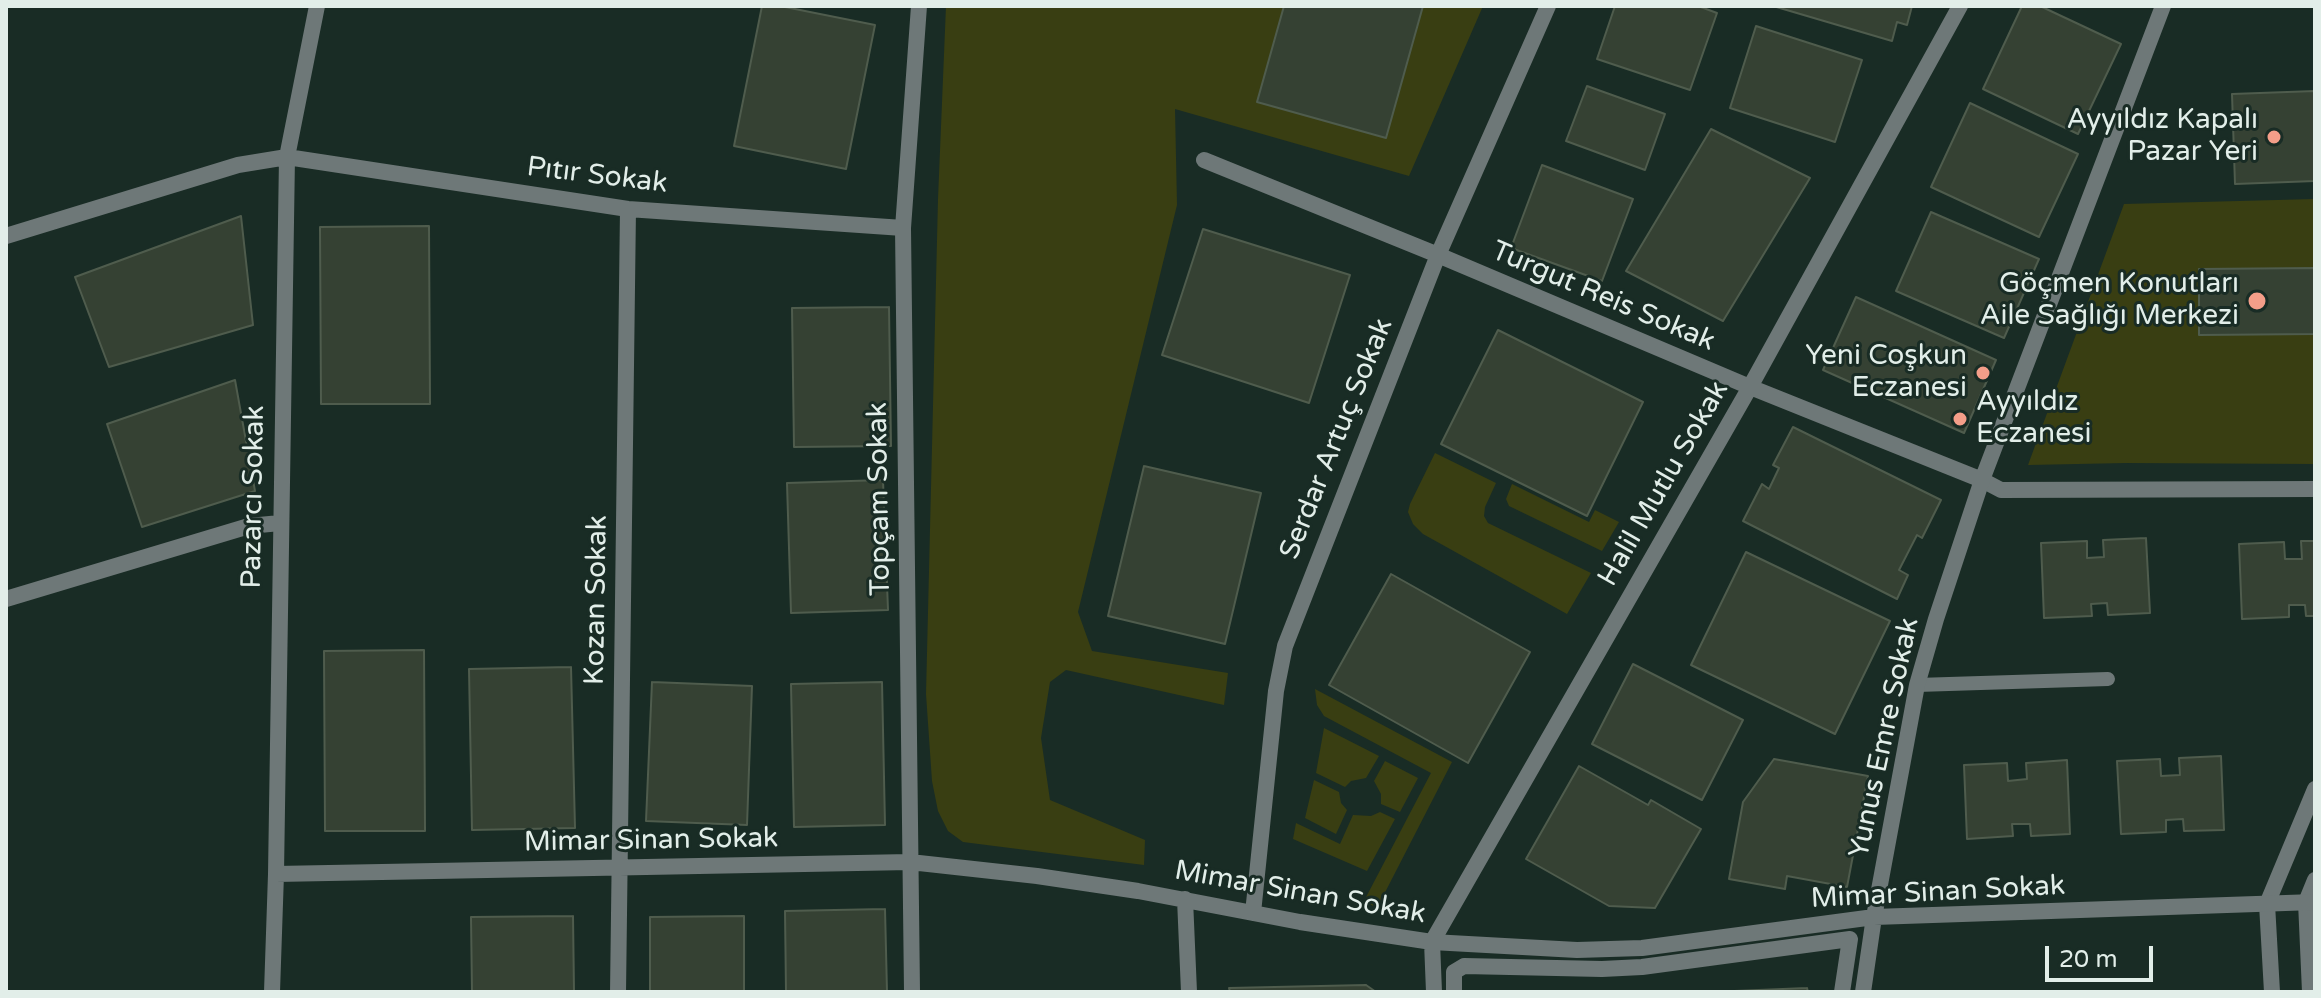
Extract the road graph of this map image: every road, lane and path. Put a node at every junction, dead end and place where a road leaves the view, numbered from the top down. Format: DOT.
graph roads {
  1 [pos="317,6"];
  2 [pos="919,6"];
  3 [pos="1548,6"];
  4 [pos="1960,6"];
  5 [pos="2163,6"];
  6 [pos="287,157"];
  7 [pos="1204,160"];
  8 [pos="628,209"];
  9 [pos="903,228"];
  10 [pos="6,236"];
  11 [pos="1438,255"];
  12 [pos="1750,387"];
  13 [pos="1982,480"];
  14 [pos="2315,489"];
  15 [pos="280,523"];
  16 [pos="6,599"];
  17 [pos="2108,679"];
  18 [pos="1917,685"];
  19 [pos="2315,789"];
  20 [pos="910,862"];
  21 [pos="619,867"];
  22 [pos="276,874"];
  23 [pos="2315,880"];
  24 [pos="1185,899"];
  25 [pos="2310,902"];
  26 [pos="2267,904"];
  27 [pos="1253,913"];
  28 [pos="1874,917"];
  29 [pos="1432,942"];
  30 [pos="272,992"];
  31 [pos="618,992"];
  32 [pos="912,992"];
  33 [pos="1189,992"];
  34 [pos="1434,992"];
  35 [pos="1454,992"];
  36 [pos="1842,992"];
  37 [pos="1863,992"];
  38 [pos="2272,992"];
  39 [pos="2310,992"];
  1 -- 6 [label="street, Pazarcı Sokak"];
  2 -- 9 [label="street, Topçam Sokak"];
  3 -- 11 [label="street, Serdar Artuç Sokak"];
  4 -- 12 [label="street, Halil Mutlu Sokak"];
  5 -- 13 [label="street, Yunus Emre Sokak"];
  6 -- 8 [label="street, Pıtır Sokak"];
  6 -- 10 [label="street, Pıtır Sokak"];
  6 -- 15 [label="street, Pazarcı Sokak"];
  7 -- 11 [label="street, Turgut Reis Sokak"];
  8 -- 9 [label="street, Pıtır Sokak"];
  8 -- 21 [label="street, Kozan Sokak"];
  9 -- 20 [label="street, Topçam Sokak"];
  11 -- 12 [label="street, Turgut Reis Sokak"];
  11 -- 27 [label="street, Serdar Artuç Sokak"];
  12 -- 13 [label="street, Turgut Reis Sokak"];
  12 -- 29 [label="street, Halil Mutlu Sokak"];
  13 -- 14 [label="street, Turgut Reis Sokak"];
  13 -- 18 [label="street, Yunus Emre Sokak"];
  15 -- 16 [label="street"];
  15 -- 22 [label="street, Pazarcı Sokak"];
  17 -- 18 [label="lane"];
  18 -- 28 [label="street, Yunus Emre Sokak"];
  19 -- 26 [label="street"];
  20 -- 21 [label="street, Mimar Sinan Sokak"];
  20 -- 24 [label="street, Mimar Sinan Sokak"];
  20 -- 32 [label="street, Topçam Sokak"];
  21 -- 22 [label="street, Mimar Sinan Sokak"];
  21 -- 31 [label="street, Kozan Sokak"];
  22 -- 30 [label="street, Pazarcı Sokak"];
  23 -- 25 [label="street"];
  24 -- 27 [label="street, Mimar Sinan Sokak"];
  24 -- 33 [label="street"];
  25 -- 26 [label="street, Mimar Sinan Sokak"];
  25 -- 39 [label="street"];
  26 -- 28 [label="street, Mimar Sinan Sokak"];
  26 -- 38 [label="street"];
  27 -- 29 [label="street, Mimar Sinan Sokak"];
  28 -- 29 [label="street, Mimar Sinan Sokak"];
  28 -- 37 [label="street, Yunus Emre Sokak"];
  29 -- 34 [label="street"];
  35 -- 36 [label="street"];
}
